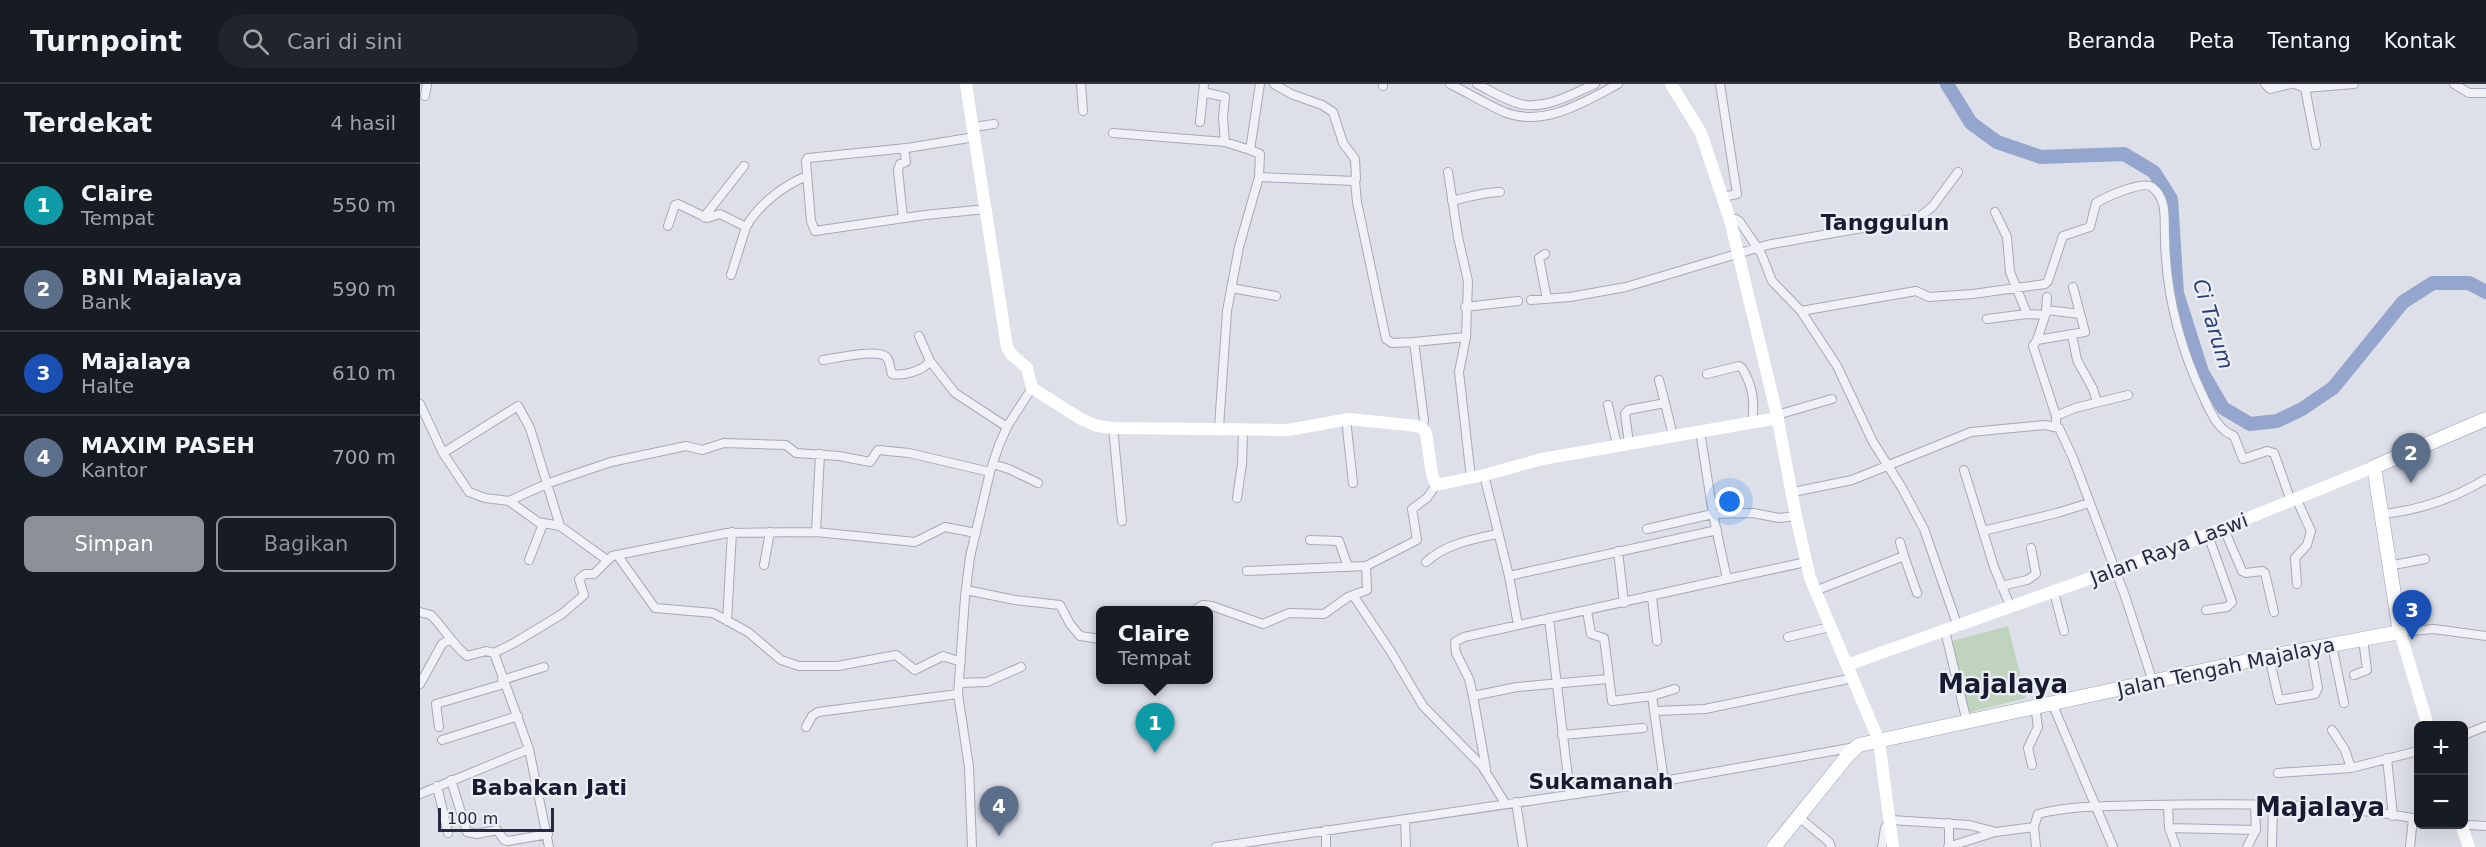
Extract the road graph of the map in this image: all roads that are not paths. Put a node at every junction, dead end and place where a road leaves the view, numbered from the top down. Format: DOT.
graph roads {
  1 [pos="427,84"];
  2 [pos="966,84"];
  3 [pos="1081,84"];
  4 [pos="1260,84"];
  5 [pos="1274,84"];
  6 [pos="1450,84"];
  7 [pos="1477,84"];
  8 [pos="1595,84"];
  9 [pos="1720,84"];
  10 [pos="2265,84"];
  11 [pos="2293,84"];
  12 [pos="2354,84"];
  13 [pos="2454,84"];
  14 [pos="1673,85"];
  15 [pos="1607,87"];
  16 [pos="1204,88"];
  17 [pos="2305,88"];
  18 [pos="2486,93"];
  19 [pos="425,96"];
  20 [pos="1547,110"];
  21 [pos="1083,111"];
  22 [pos="1200,122"];
  23 [pos="994,124"];
  24 [pos="975,132"];
  25 [pos="1113,133"];
  26 [pos="1224,142"];
  27 [pos="2316,145"];
  28 [pos="904,148"];
  29 [pos="1250,150"];
  30 [pos="744,166"];
  31 [pos="1448,172"];
  32 [pos="1958,172"];
  33 [pos="807,176"];
  34 [pos="1259,177"];
  35 [pos="1356,181"];
  36 [pos="1500,192"];
  37 [pos="1723,197"];
  38 [pos="1452,201"];
  39 [pos="986,209"];
  40 [pos="1995,212"];
  41 [pos="704,217"];
  42 [pos="903,218"];
  43 [pos="1730,220"];
  44 [pos="668,226"];
  45 [pos="746,227"];
  46 [pos="1758,248"];
  47 [pos="1545,254"];
  48 [pos="1738,255"];
  49 [pos="731,275"];
  50 [pos="2073,287"];
  51 [pos="1231,288"];
  52 [pos="2016,288"];
  53 [pos="1276,296"];
  54 [pos="2047,297"];
  55 [pos="1547,299"];
  56 [pos="1531,300"];
  57 [pos="1518,301"];
  58 [pos="1465,308"];
  59 [pos="1801,311"];
  60 [pos="2045,313"];
  61 [pos="2027,314"];
  62 [pos="2080,314"];
  63 [pos="1987,319"];
  64 [pos="2072,335"];
  65 [pos="919,336"];
  66 [pos="1466,337"];
  67 [pos="2037,340"];
  68 [pos="1414,342"];
  69 [pos="823,360"];
  70 [pos="930,361"];
  71 [pos="1707,374"];
  72 [pos="1659,380"];
  73 [pos="1032,388"];
  74 [pos="2128,395"];
  75 [pos="1832,399"];
  76 [pos="2097,402"];
  77 [pos="1665,403"];
  78 [pos="420,404"];
  79 [pos="1608,405"];
  80 [pos="1778,416"];
  81 [pos="2056,416"];
  82 [pos="1346,419"];
  83 [pos="2486,420"];
  84 [pos="1758,422"];
  85 [pos="1007,426"];
  86 [pos="2056,426"];
  87 [pos="1113,428"];
  88 [pos="1220,428"];
  89 [pos="1422,428"];
  90 [pos="1243,429"];
  91 [pos="1700,431"];
  92 [pos="1673,436"];
  93 [pos="1623,444"];
  94 [pos="443,453"];
  95 [pos="820,454"];
  96 [pos="1888,466"];
  97 [pos="2374,467"];
  98 [pos="992,468"];
  99 [pos="1964,470"];
  100 [pos="1477,477"];
  101 [pos="2486,479"];
  102 [pos="1038,483"];
  103 [pos="1353,483"];
  104 [pos="546,484"];
  105 [pos="1436,485"];
  106 [pos="1793,492"];
  107 [pos="1237,498"];
  108 [pos="2294,500"];
  109 [pos="509,501"];
  110 [pos="2089,503"];
  111 [pos="1713,514"];
  112 [pos="2383,514"];
  113 [pos="1794,516"];
  114 [pos="1122,521"];
  115 [pos="543,524"];
  116 [pos="560,526"];
  117 [pos="1647,529"];
  118 [pos="2224,529"];
  119 [pos="1717,530"];
  120 [pos="816,531"];
  121 [pos="1983,531"];
  122 [pos="732,532"];
  123 [pos="770,532"];
  124 [pos="976,533"];
  125 [pos="1497,534"];
  126 [pos="2208,535"];
  127 [pos="1310,540"];
  128 [pos="1900,542"];
  129 [pos="2031,548"];
  130 [pos="1618,551"];
  131 [pos="618,556"];
  132 [pos="1904,556"];
  133 [pos="2425,559"];
  134 [pos="529,560"];
  135 [pos="607,560"];
  136 [pos="1426,562"];
  137 [pos="1796,563"];
  138 [pos="764,565"];
  139 [pos="1366,566"];
  140 [pos="2388,566"];
  141 [pos="1348,567"];
  142 [pos="1247,571"];
  143 [pos="2115,571"];
  144 [pos="1509,576"];
  145 [pos="1727,579"];
  146 [pos="2297,584"];
  147 [pos="2001,586"];
  148 [pos="966,590"];
  149 [pos="1815,591"];
  150 [pos="2055,592"];
  151 [pos="1917,593"];
  152 [pos="1353,595"];
  153 [pos="1652,597"];
  154 [pos="1624,603"];
  155 [pos="1213,606"];
  156 [pos="2011,608"];
  157 [pos="2206,610"];
  158 [pos="1587,611"];
  159 [pos="420,612"];
  160 [pos="2274,612"];
  161 [pos="1549,618"];
  162 [pos="727,621"];
  163 [pos="1518,625"];
  164 [pos="1958,627"];
  165 [pos="1823,629"];
  166 [pos="1945,631"];
  167 [pos="2064,631"];
  168 [pos="2400,632"];
  169 [pos="2486,636"];
  170 [pos="1788,637"];
  171 [pos="1096,638"];
  172 [pos="2363,639"];
  173 [pos="449,640"];
  174 [pos="1657,641"];
  175 [pos="2332,645"];
  176 [pos="2311,649"];
  177 [pos="494,653"];
  178 [pos="2269,657"];
  179 [pos="961,662"];
  180 [pos="1847,665"];
  181 [pos="544,667"];
  182 [pos="1022,667"];
  183 [pos="2354,675"];
  184 [pos="1853,678"];
  185 [pos="1608,679"];
  186 [pos="503,682"];
  187 [pos="2153,682"];
  188 [pos="959,683"];
  189 [pos="420,684"];
  190 [pos="1558,685"];
  191 [pos="1675,689"];
  192 [pos="958,694"];
  193 [pos="1473,696"];
  194 [pos="1652,696"];
  195 [pos="2052,703"];
  196 [pos="2344,703"];
  197 [pos="2035,706"];
  198 [pos="1656,711"];
  199 [pos="518,716"];
  200 [pos="2427,721"];
  201 [pos="1967,722"];
  202 [pos="2486,726"];
  203 [pos="439,727"];
  204 [pos="806,728"];
  205 [pos="1643,728"];
  206 [pos="2332,730"];
  207 [pos="2468,733"];
  208 [pos="1562,735"];
  209 [pos="442,740"];
  210 [pos="1877,742"];
  211 [pos="1857,746"];
  212 [pos="529,749"];
  213 [pos="2414,752"];
  214 [pos="2386,758"];
  215 [pos="2032,765"];
  216 [pos="2351,768"];
  217 [pos="1487,773"];
  218 [pos="2278,773"];
  219 [pos="451,780"];
  220 [pos="1664,781"];
  221 [pos="437,786"];
  222 [pos="420,794"];
  223 [pos="1570,794"];
  224 [pos="1516,802"];
  225 [pos="1505,803"];
  226 [pos="2168,805"];
  227 [pos="2096,806"];
  228 [pos="2256,806"];
  229 [pos="2273,806"];
  230 [pos="2393,816"];
  231 [pos="1800,818"];
  232 [pos="2414,818"];
  233 [pos="1405,820"];
  234 [pos="1891,820"];
  235 [pos="1949,823"];
  236 [pos="2468,825"];
  237 [pos="2486,826"];
  238 [pos="2034,827"];
  239 [pos="2169,828"];
  240 [pos="2414,828"];
  241 [pos="2460,829"];
  242 [pos="1326,830"];
  243 [pos="2256,830"];
  244 [pos="1996,832"];
  245 [pos="448,833"];
  246 [pos="548,834"];
  247 [pos="1244,845"];
  248 [pos="1780,845"];
  249 [pos="1948,846"];
  250 [pos="549,847"];
  251 [pos="972,847"];
  252 [pos="1216,847"];
  253 [pos="1326,847"];
  254 [pos="1406,847"];
  255 [pos="1523,847"];
  256 [pos="1831,847"];
  257 [pos="1882,847"];
  258 [pos="1893,847"];
  259 [pos="2036,847"];
  260 [pos="2113,847"];
  261 [pos="2176,847"];
  262 [pos="2247,847"];
  263 [pos="2272,847"];
  264 [pos="2410,847"];
  265 [pos="2469,847"];
  1 -- 19 [label="street"];
  2 -- 24 [label="main road"];
  3 -- 21 [label="street"];
  4 -- 29 [label="street"];
  5 -- 35 [label="street"];
  6 -- 20 [label="street"];
  7 -- 20 [label="street"];
  8 -- 20 [label="street"];
  9 -- 37 [label="street"];
  10 -- 11 [label="street"];
  11 -- 17 [label="street"];
  12 -- 17 [label="street"];
  13 -- 18 [label="street"];
  14 -- 37 [label="main road"];
  15 -- 20 [label="street"];
  16 -- 22 [label="street"];
  16 -- 26 [label="street"];
  17 -- 27 [label="street"];
  23 -- 24 [label="street"];
  24 -- 28 [label="street"];
  24 -- 39 [label="main road"];
  25 -- 26 [label="street"];
  26 -- 29 [label="street"];
  28 -- 33 [label="street"];
  28 -- 42 [label="street"];
  29 -- 34 [label="street"];
  30 -- 41 [label="street"];
  31 -- 38 [label="street"];
  32 -- 46 [label="street"];
  33 -- 42 [label="street"];
  33 -- 45 [label="street"];
  34 -- 35 [label="street"];
  34 -- 51 [label="street"];
  35 -- 68 [label="street"];
  36 -- 38 [label="street"];
  37 -- 43 [label="main road"];
  38 -- 58 [label="street"];
  39 -- 42 [label="street"];
  39 -- 73 [label="main road"];
  40 -- 52 [label="street"];
  41 -- 44 [label="street"];
  41 -- 45 [label="street"];
  43 -- 46 [label="street"];
  43 -- 48 [label="main road"];
  45 -- 49 [label="street"];
  46 -- 48 [label="street"];
  46 -- 59 [label="street"];
  47 -- 55 [label="street"];
  48 -- 55 [label="street"];
  48 -- 80 [label="main road"];
  50 -- 62 [label="street"];
  51 -- 53 [label="street"];
  51 -- 88 [label="street"];
  52 -- 59 [label="street"];
  52 -- 61 [label="street"];
  52 -- 108 [label="street"];
  54 -- 60 [label="street"];
  55 -- 56 [label="street"];
  57 -- 58 [label="street"];
  58 -- 66 [label="street"];
  59 -- 96 [label="street"];
  60 -- 61 [label="street"];
  60 -- 62 [label="street"];
  60 -- 67 [label="street"];
  61 -- 63 [label="street"];
  62 -- 64 [label="street"];
  64 -- 67 [label="street"];
  64 -- 76 [label="street"];
  65 -- 70 [label="street"];
  66 -- 68 [label="street"];
  66 -- 100 [label="street"];
  67 -- 81 [label="street"];
  68 -- 89 [label="street"];
  69 -- 70 [label="street"];
  70 -- 85 [label="street"];
  71 -- 84 [label="street"];
  72 -- 77 [label="street"];
  73 -- 85 [label="street"];
  73 -- 87 [label="main road"];
  74 -- 76 [label="street"];
  75 -- 80 [label="street"];
  76 -- 81 [label="street"];
  77 -- 92 [label="street"];
  77 -- 93 [label="street"];
  78 -- 94 [label="street"];
  79 -- 93 [label="street"];
  80 -- 84 [label="main road"];
  80 -- 106 [label="main road"];
  81 -- 86 [label="street"];
  82 -- 89 [label="main road"];
  82 -- 90 [label="main road"];
  82 -- 103 [label="street"];
  83 -- 97 [label="main road, Jalan Raya Laswi"];
  84 -- 91 [label="main road"];
  85 -- 98 [label="street"];
  86 -- 96 [label="street"];
  86 -- 110 [label="street"];
  87 -- 88 [label="main road"];
  87 -- 114 [label="street"];
  88 -- 90 [label="main road"];
  89 -- 105 [label="main road"];
  90 -- 107 [label="street"];
  91 -- 92 [label="main road"];
  91 -- 111 [label="street"];
  92 -- 93 [label="main road"];
  93 -- 100 [label="main road"];
  94 -- 104 [label="street"];
  94 -- 109 [label="street"];
  95 -- 98 [label="street"];
  95 -- 104 [label="street"];
  95 -- 120 [label="street"];
  96 -- 106 [label="street"];
  96 -- 164 [label="street"];
  97 -- 108 [label="main road, Jalan Raya Laswi"];
  97 -- 112 [label="main road"];
  98 -- 102 [label="street"];
  98 -- 124 [label="street"];
  99 -- 121 [label="street"];
  100 -- 105 [label="main road"];
  100 -- 125 [label="street"];
  101 -- 112 [label="street"];
  104 -- 109 [label="street"];
  104 -- 116 [label="street"];
  105 -- 139 [label="street"];
  106 -- 113 [label="main road"];
  108 -- 118 [label="main road, Jalan Raya Laswi"];
  108 -- 146 [label="street"];
  109 -- 115 [label="street"];
  110 -- 121 [label="street"];
  110 -- 143 [label="street"];
  111 -- 113 [label="street"];
  111 -- 117 [label="street"];
  111 -- 119 [label="street"];
  112 -- 140 [label="main road"];
  113 -- 137 [label="main road"];
  115 -- 116 [label="street"];
  115 -- 134 [label="street"];
  116 -- 135 [label="street"];
  118 -- 126 [label="main road, Jalan Raya Laswi"];
  118 -- 160 [label="street"];
  119 -- 130 [label="street"];
  119 -- 145 [label="street"];
  120 -- 123 [label="street"];
  120 -- 124 [label="street"];
  121 -- 147 [label="street"];
  122 -- 123 [label="street"];
  122 -- 131 [label="street"];
  122 -- 162 [label="street"];
  123 -- 138 [label="street"];
  124 -- 148 [label="street"];
  125 -- 136 [label="street"];
  125 -- 144 [label="street"];
  126 -- 143 [label="main road, Jalan Raya Laswi"];
  126 -- 157 [label="street"];
  127 -- 141 [label="street"];
  128 -- 132 [label="street"];
  129 -- 147 [label="street"];
  130 -- 144 [label="street"];
  130 -- 154 [label="street"];
  131 -- 135 [label="street"];
  131 -- 162 [label="street"];
  132 -- 149 [label="street"];
  132 -- 151 [label="street"];
  133 -- 140 [label="street"];
  135 -- 177 [label="street"];
  137 -- 145 [label="street"];
  137 -- 149 [label="main road"];
  139 -- 141 [label="street"];
  139 -- 152 [label="street"];
  140 -- 168 [label="main road"];
  141 -- 142 [label="street"];
  143 -- 150 [label="main road, Jalan Raya Laswi"];
  143 -- 187 [label="street"];
  144 -- 163 [label="street"];
  145 -- 153 [label="street"];
  147 -- 156 [label="street"];
  148 -- 171 [label="street"];
  148 -- 179 [label="street"];
  149 -- 165 [label="main road"];
  150 -- 156 [label="main road, Jalan Raya Laswi"];
  150 -- 167 [label="street"];
  152 -- 155 [label="street"];
  152 -- 217 [label="street"];
  153 -- 154 [label="street"];
  153 -- 174 [label="street"];
  154 -- 158 [label="street"];
  156 -- 164 [label="main road, Jalan Raya Laswi"];
  158 -- 161 [label="street"];
  158 -- 185 [label="street"];
  159 -- 173 [label="street"];
  161 -- 163 [label="street"];
  161 -- 190 [label="street"];
  162 -- 179 [label="street"];
  163 -- 193 [label="street"];
  164 -- 166 [label="main road, Jalan Raya Laswi"];
  165 -- 170 [label="street"];
  165 -- 180 [label="main road"];
  166 -- 180 [label="main road, Jalan Raya Laswi"];
  166 -- 201 [label="street"];
  168 -- 169 [label="street"];
  168 -- 172 [label="main road, Jalan Tengah Majalaya"];
  168 -- 200 [label="main road"];
  172 -- 175 [label="main road, Jalan Tengah Majalaya"];
  172 -- 183 [label="street"];
  173 -- 177 [label="street"];
  173 -- 189 [label="street"];
  175 -- 176 [label="main road, Jalan Tengah Majalaya"];
  175 -- 196 [label="street"];
  176 -- 178 [label="main road, Jalan Tengah Majalaya"];
  176 -- 178 [label="street"];
  177 -- 186 [label="street"];
  178 -- 187 [label="main road, Jalan Tengah Majalaya"];
  179 -- 188 [label="street"];
  180 -- 184 [label="main road"];
  181 -- 186 [label="street"];
  182 -- 188 [label="street"];
  184 -- 198 [label="street"];
  184 -- 210 [label="main road"];
  185 -- 190 [label="street"];
  185 -- 194 [label="street"];
  186 -- 199 [label="street"];
  186 -- 203 [label="street"];
  187 -- 195 [label="main road, Jalan Tengah Majalaya"];
  188 -- 192 [label="street"];
  190 -- 193 [label="street"];
  190 -- 208 [label="street"];
  191 -- 194 [label="street"];
  192 -- 204 [label="street"];
  192 -- 251 [label="street"];
  193 -- 217 [label="street"];
  194 -- 198 [label="street"];
  195 -- 197 [label="main road, Jalan Tengah Majalaya"];
  195 -- 227 [label="street"];
  197 -- 201 [label="main road, Jalan Tengah Majalaya"];
  197 -- 215 [label="street"];
  198 -- 220 [label="street"];
  199 -- 209 [label="street"];
  199 -- 212 [label="street"];
  201 -- 210 [label="main road, Jalan Tengah Majalaya"];
  202 -- 207 [label="street"];
  205 -- 208 [label="street"];
  206 -- 216 [label="street"];
  208 -- 223 [label="street"];
  210 -- 211 [label="main road, Jalan Tengah Majalaya"];
  210 -- 234 [label="main road"];
  211 -- 220 [label="street"];
  211 -- 231 [label="main road"];
  212 -- 219 [label="street"];
  212 -- 246 [label="street"];
  213 -- 214 [label="street"];
  214 -- 216 [label="street"];
  214 -- 230 [label="street"];
  216 -- 218 [label="street"];
  217 -- 225 [label="street"];
  219 -- 221 [label="street"];
  219 -- 246 [label="street"];
  220 -- 223 [label="street"];
  221 -- 222 [label="street"];
  221 -- 245 [label="street"];
  223 -- 224 [label="street"];
  224 -- 225 [label="street"];
  224 -- 255 [label="street"];
  225 -- 233 [label="street"];
  226 -- 227 [label="street"];
  226 -- 228 [label="street"];
  226 -- 239 [label="street"];
  227 -- 238 [label="street"];
  227 -- 260 [label="street"];
  228 -- 229 [label="street"];
  228 -- 243 [label="street"];
  229 -- 230 [label="street"];
  229 -- 263 [label="street"];
  230 -- 232 [label="street"];
  231 -- 248 [label="main road"];
  231 -- 256 [label="street"];
  233 -- 242 [label="street"];
  233 -- 254 [label="street"];
  234 -- 235 [label="street"];
  234 -- 257 [label="street"];
  234 -- 258 [label="main road"];
  235 -- 244 [label="street"];
  235 -- 249 [label="street"];
  236 -- 237 [label="street"];
  238 -- 244 [label="street"];
  238 -- 259 [label="street"];
  239 -- 243 [label="street"];
  239 -- 261 [label="street"];
  240 -- 264 [label="street"];
  241 -- 265 [label="main road"];
  242 -- 247 [label="street"];
  242 -- 253 [label="street"];
  243 -- 262 [label="street"];
  244 -- 249 [label="street"];
  246 -- 250 [label="street"];
  247 -- 252 [label="street"];
}
